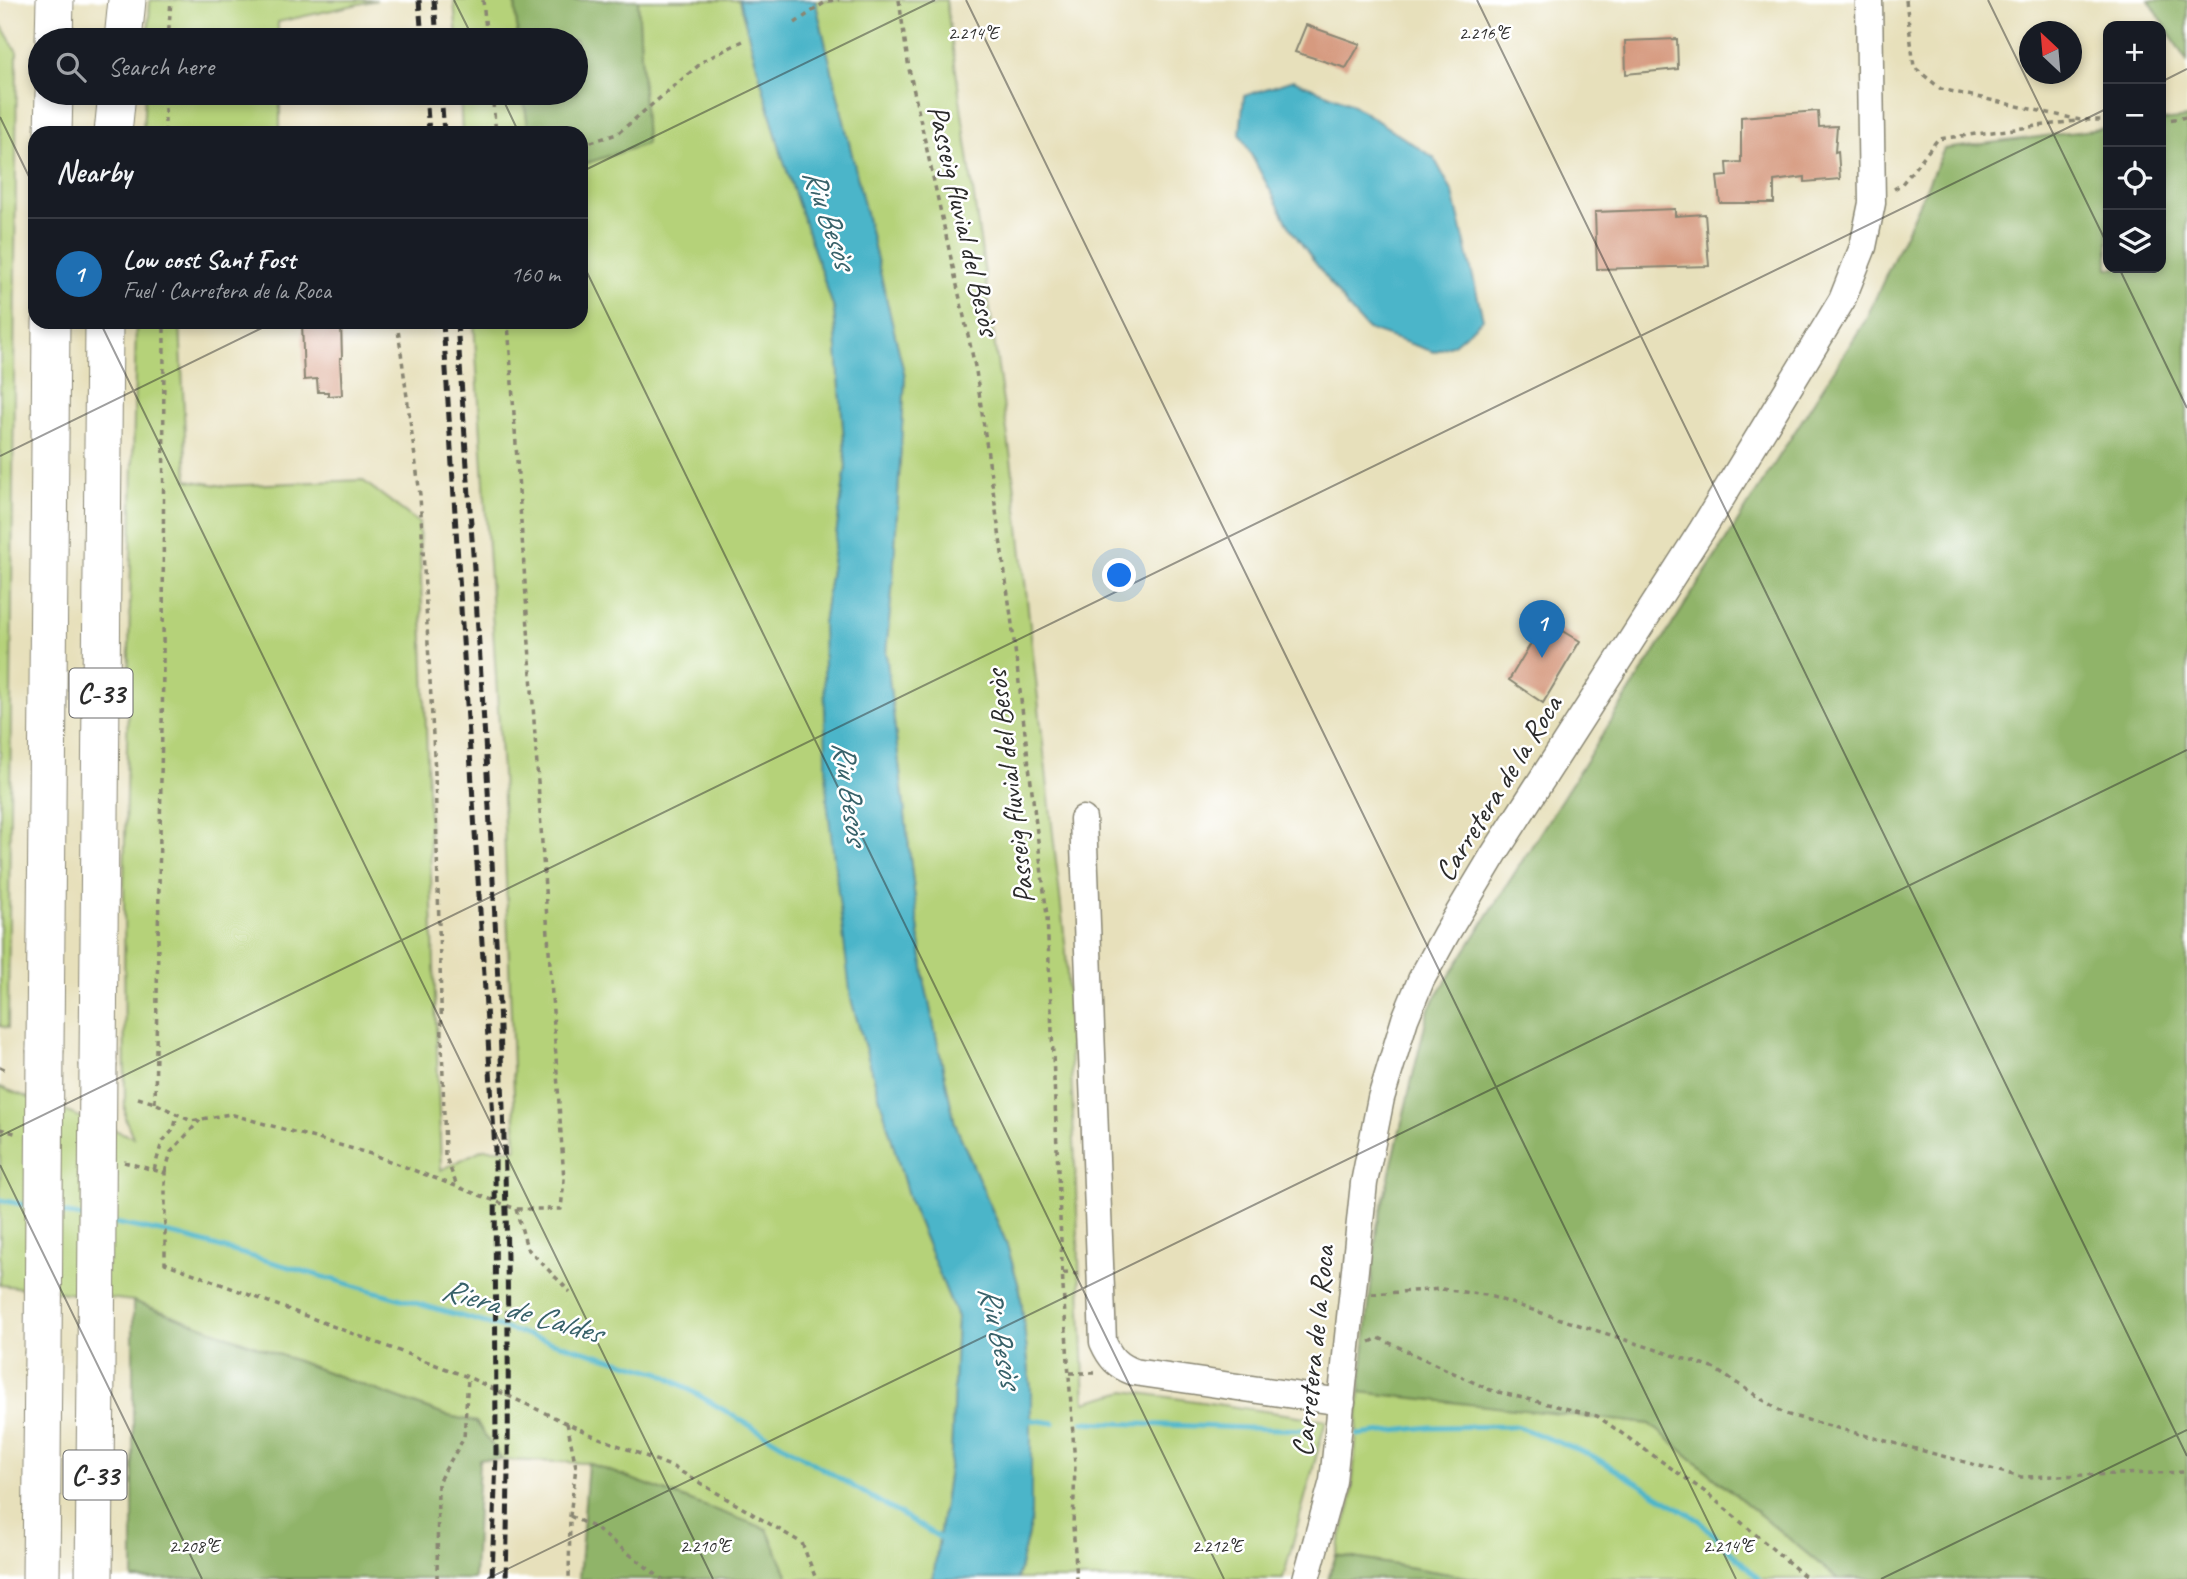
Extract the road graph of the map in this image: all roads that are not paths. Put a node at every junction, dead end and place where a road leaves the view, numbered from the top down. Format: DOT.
graph roads {
  1 [pos="55,0"];
  2 [pos="105,0"];
  3 [pos="127,0"];
  4 [pos="1869,0"];
  5 [pos="54,28"];
  6 [pos="105,28"];
  7 [pos="124,28"];
  8 [pos="54,105"];
  9 [pos="105,105"];
  10 [pos="116,105"];
  11 [pos="53,126"];
  12 [pos="105,126"];
  13 [pos="114,126"];
  14 [pos="51,329"];
  15 [pos="104,329"];
  16 [pos="1083,819"];
  17 [pos="1122,1368"];
  18 [pos="1096,1373"];
  19 [pos="1342,1402"];
  20 [pos="41,1579"];
  21 [pos="94,1579"];
  22 [pos="1306,1579"];
  1 -- 5 [label="highway"];
  2 -- 6 [label="highway"];
  3 -- 7 [label="highway"];
  4 -- 19 [label="street, Carretera de la Roca"];
  8 -- 11 [label="highway"];
  9 -- 12 [label="highway"];
  10 -- 13 [label="highway"];
  14 -- 20 [label="highway, C-33, bridge"];
  15 -- 21 [label="highway, C-33, bridge"];
  16 -- 17 [label="street"];
  17 -- 18 [label="street"];
  17 -- 19 [label="street"];
  19 -- 22 [label="street, Carretera de la Roca"];
}
